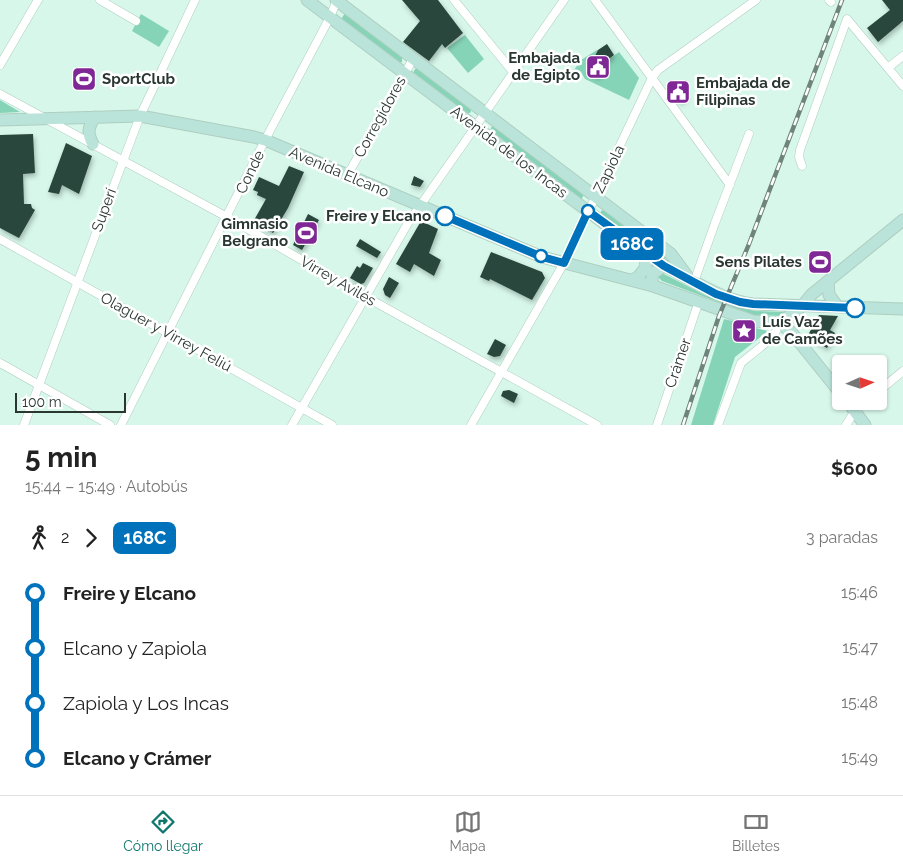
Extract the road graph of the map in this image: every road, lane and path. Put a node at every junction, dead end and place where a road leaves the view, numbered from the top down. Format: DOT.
graph roads {
  1 [pos="38,0"];
  2 [pos="100,0"];
  3 [pos="195,0"];
  4 [pos="307,0"];
  5 [pos="337,0"];
  6 [pos="454,0"];
  7 [pos="564,0"];
  8 [pos="595,0"];
  9 [pos="756,0"];
  10 [pos="330,17"];
  11 [pos="136,21"];
  12 [pos="903,56"];
  13 [pos="413,59"];
  14 [pos="0,65"];
  15 [pos="889,67"];
  16 [pos="513,72"];
  17 [pos="404,74"];
  18 [pos="652,78"];
  19 [pos="903,86"];
  20 [pos="0,94"];
  21 [pos="485,112"];
  22 [pos="140,116"];
  23 [pos="95,117"];
  24 [pos="47,118"];
  25 [pos="0,120"];
  26 [pos="475,126"];
  27 [pos="750,134"];
  28 [pos="265,140"];
  29 [pos="93,144"];
  30 [pos="123,160"];
  31 [pos="802,166"];
  32 [pos="347,176"];
  33 [pos="730,184"];
  34 [pos="595,197"];
  35 [pos="420,205"];
  36 [pos="588,211"];
  37 [pos="227,217"];
  38 [pos="903,220"];
  39 [pos="0,239"];
  40 [pos="645,254"];
  41 [pos="564,263"];
  42 [pos="664,266"];
  43 [pos="632,280"];
  44 [pos="692,280"];
  45 [pos="828,282"];
  46 [pos="77,283"];
  47 [pos="653,286"];
  48 [pos="366,297"];
  49 [pos="699,301"];
  50 [pos="802,306"];
  51 [pos="838,308"];
  52 [pos="903,309"];
  53 [pos="780,324"];
  54 [pos="168,334"];
  55 [pos="0,363"];
  56 [pos="903,370"];
  57 [pos="502,372"];
  58 [pos="832,383"];
  59 [pos="888,383"];
  60 [pos="39,385"];
  61 [pos="302,408"];
  62 [pos="850,410"];
  63 [pos="854,410"];
  64 [pos="24,425"];
  65 [pos="110,425"];
  66 [pos="121,425"];
  67 [pos="292,425"];
  68 [pos="332,425"];
  69 [pos="471,425"];
  70 [pos="597,425"];
  71 [pos="657,425"];
  72 [pos="718,425"];
  73 [pos="846,425"];
  74 [pos="865,425"];
  1 -- 14 [label="street"];
  2 -- 11 [label="street"];
  3 -- 22 [label="street, Superí"];
  4 -- 10 [label="main road, Avenida de los Incas"];
  5 -- 10 [label="street, Conde"];
  5 -- 13 [label="main road, Avenida de los Incas"];
  6 -- 16 [label="street"];
  7 -- 16 [label="street"];
  8 -- 18 [label="street"];
  9 -- 18 [label="street, Zapiola"];
  10 -- 17 [label="main road, Avenida de los Incas"];
  10 -- 28 [label="street, Conde"];
  12 -- 15 [label="street"];
  13 -- 17 [label="street, Corregidores"];
  13 -- 21 [label="main road, Avenida de los Incas"];
  15 -- 19 [label="street"];
  15 -- 31 [label="street"];
  16 -- 21 [label="street"];
  17 -- 26 [label="main road, Avenida de los Incas"];
  17 -- 32 [label="street, Corregidores"];
  18 -- 33 [label="street"];
  18 -- 34 [label="street, Zapiola"];
  20 -- 24 [label="street, Virrey Avilés"];
  21 -- 26 [label="street"];
  21 -- 34 [label="main road, Avenida de los Incas"];
  22 -- 23 [label="main road, Avenida Elcano"];
  22 -- 28 [label="main road, Avenida Elcano"];
  22 -- 30 [label="street, Superí"];
  23 -- 24 [label="main road, Avenida Elcano"];
  23 -- 29 [label="main road"];
  24 -- 25 [label="main road, Avenida Elcano"];
  24 -- 29 [label="street, Virrey Avilés"];
  26 -- 35 [label="street"];
  26 -- 36 [label="main road, Avenida de los Incas"];
  27 -- 33 [label="street"];
  28 -- 32 [label="main road, Avenida Elcano"];
  28 -- 37 [label="street, Conde"];
  29 -- 30 [label="street, Virrey Avilés"];
  30 -- 37 [label="street, Virrey Avilés"];
  30 -- 46 [label="street, Superí"];
  32 -- 35 [label="main road, Avenida Elcano"];
  33 -- 44 [label="street"];
  34 -- 36 [label="street, Zapiola"];
  34 -- 44 [label="main road, Avenida de los Incas"];
  35 -- 41 [label="main road, Avenida Elcano"];
  35 -- 48 [label="street"];
  36 -- 40 [label="main road, Avenida de los Incas"];
  36 -- 41 [label="street, Zapiola"];
  37 -- 48 [label="street, Virrey Avilés"];
  37 -- 54 [label="street, Conde"];
  38 -- 45 [label="main road"];
  39 -- 46 [label="street, Olaguer y Virrey Feliú"];
  40 -- 42 [label="main road, Avenida de los Incas"];
  40 -- 43 [label="main road"];
  41 -- 43 [label="main road, Avenida Elcano"];
  41 -- 57 [label="street, Zapiola"];
  42 -- 44 [label="main road, Avenida de los Incas"];
  42 -- 47 [label="main road"];
  43 -- 47 [label="main road, Avenida Elcano"];
  44 -- 50 [label="main road"];
  45 -- 50 [label="main road"];
  45 -- 51 [label="main road"];
  46 -- 54 [label="street, Olaguer y Virrey Feliú"];
  46 -- 60 [label="street, Superí"];
  47 -- 49 [label="main road, Avenida Elcano"];
  48 -- 57 [label="street, Virrey Avilés"];
  48 -- 61 [label="street"];
  49 -- 53 [label="main road, Avenida Elcano"];
  49 -- 71 [label="street, Crámer"];
  50 -- 51 [label="main road"];
  50 -- 53 [label="main road"];
  51 -- 52 [label="main road"];
  53 -- 58 [label="main road"];
  53 -- 72 [label="street"];
  54 -- 61 [label="street, Olaguer y Virrey Feliú"];
  54 -- 66 [label="street, Conde"];
  55 -- 60 [label="street"];
  56 -- 59 [label="street"];
  57 -- 69 [label="street, Zapiola"];
  57 -- 70 [label="street, Virrey Avilés"];
  60 -- 64 [label="street, Superí"];
  60 -- 65 [label="street"];
  61 -- 67 [label="street"];
  61 -- 68 [label="street, Olaguer y Virrey Feliú"];
  62 -- 73 [label="street"];
  63 -- 74 [label="main road"];
}
